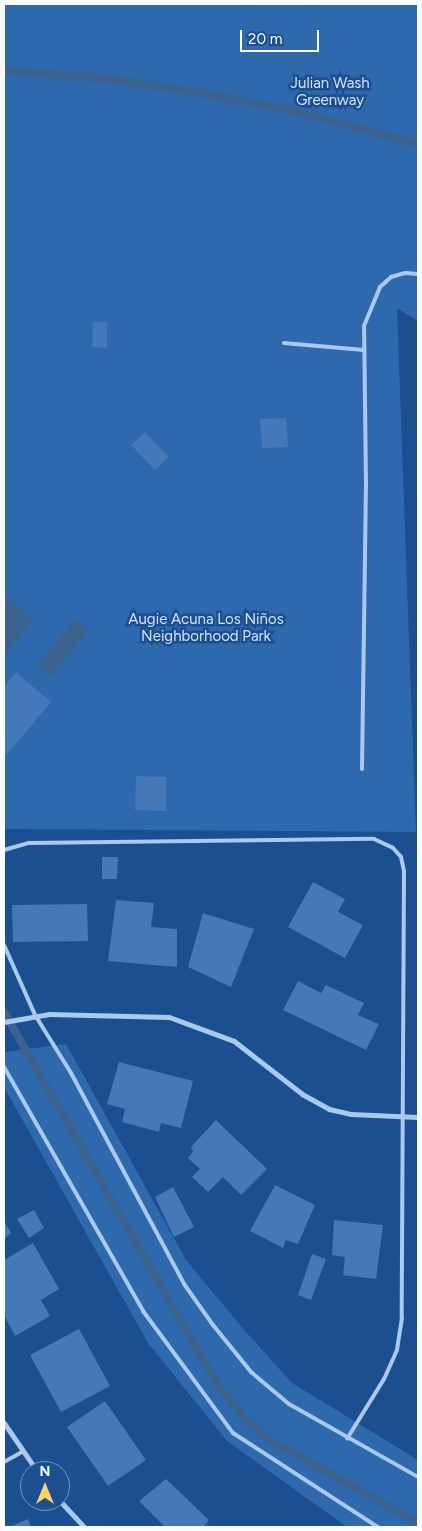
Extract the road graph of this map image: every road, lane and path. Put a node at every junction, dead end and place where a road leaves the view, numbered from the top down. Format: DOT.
graph roads {
  1 [pos="418,274"];
  2 [pos="284,343"];
  3 [pos="364,350"];
  4 [pos="362,769"];
  5 [pos="4,850"];
  6 [pos="4,945"];
  7 [pos="35,1015"];
  8 [pos="4,1022"];
  9 [pos="4,1067"];
  10 [pos="402,1117"];
  11 [pos="418,1117"];
  12 [pos="4,1423"];
  13 [pos="347,1439"];
  14 [pos="22,1452"];
  15 [pos="29,1461"];
  16 [pos="4,1462"];
  17 [pos="418,1477"];
  18 [pos="69,1511"];
  19 [pos="84,1527"];
  20 [pos="378,1527"];
  1 -- 3 [label="lane"];
  2 -- 3 [label="lane"];
  3 -- 4 [label="lane"];
  5 -- 10 [label="lane"];
  6 -- 7 [label="lane"];
  7 -- 8 [label="street"];
  7 -- 10 [label="street"];
  7 -- 13 [label="lane"];
  9 -- 20 [label="lane"];
  10 -- 11 [label="street"];
  10 -- 13 [label="lane"];
  12 -- 14 [label="street"];
  13 -- 17 [label="lane"];
  14 -- 15 [label="street"];
  14 -- 16 [label="lane"];
  18 -- 19 [label="street"];
}
